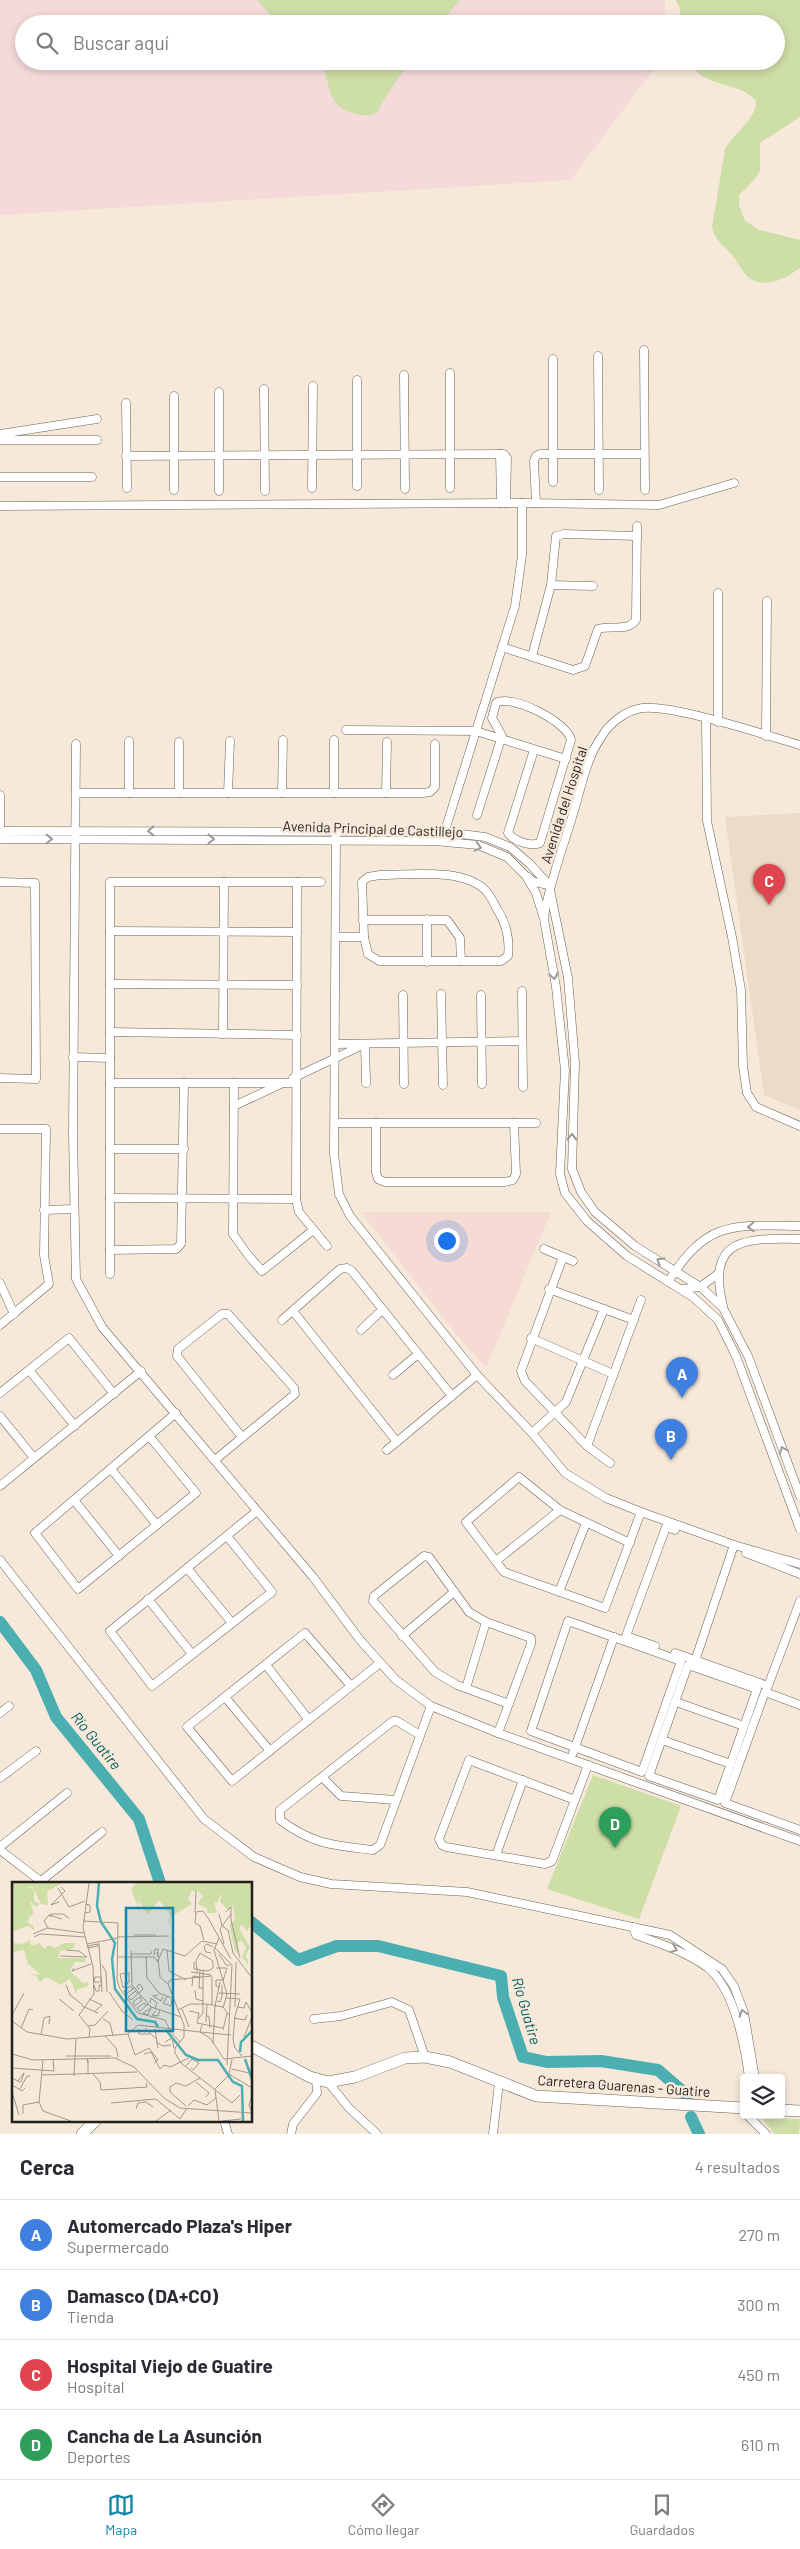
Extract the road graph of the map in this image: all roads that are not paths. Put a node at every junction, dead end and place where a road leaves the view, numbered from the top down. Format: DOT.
graph roads {
  1 [pos="644,350"];
  2 [pos="598,356"];
  3 [pos="553,360"];
  4 [pos="450,373"];
  5 [pos="404,375"];
  6 [pos="357,380"];
  7 [pos="313,386"];
  8 [pos="264,389"];
  9 [pos="219,392"];
  10 [pos="174,396"];
  11 [pos="126,403"];
  12 [pos="96,419"];
  13 [pos="0,434"];
  14 [pos="0,440"];
  15 [pos="97,440"];
  16 [pos="553,453"];
  17 [pos="598,453"];
  18 [pos="644,454"];
  19 [pos="404,455"];
  20 [pos="449,455"];
  21 [pos="126,456"];
  22 [pos="174,456"];
  23 [pos="219,456"];
  24 [pos="264,456"];
  25 [pos="312,456"];
  26 [pos="357,456"];
  27 [pos="0,477"];
  28 [pos="92,477"];
  29 [pos="553,482"];
  30 [pos="734,483"];
  31 [pos="357,486"];
  32 [pos="127,488"];
  33 [pos="312,488"];
  34 [pos="450,488"];
  35 [pos="174,490"];
  36 [pos="405,490"];
  37 [pos="599,490"];
  38 [pos="645,490"];
  39 [pos="219,491"];
  40 [pos="265,491"];
  41 [pos="504,503"];
  42 [pos="522,503"];
  43 [pos="536,503"];
  44 [pos="0,506"];
  45 [pos="637,526"];
  46 [pos="637,536"];
  47 [pos="551,585"];
  48 [pos="593,586"];
  49 [pos="718,592"];
  50 [pos="767,600"];
  51 [pos="502,647"];
  52 [pos="532,656"];
  53 [pos="706,720"];
  54 [pos="718,722"];
  55 [pos="346,730"];
  56 [pos="476,732"];
  57 [pos="766,736"];
  58 [pos="283,740"];
  59 [pos="334,740"];
  60 [pos="501,740"];
  61 [pos="129,741"];
  62 [pos="230,741"];
  63 [pos="179,742"];
  64 [pos="387,742"];
  65 [pos="76,744"];
  66 [pos="435,744"];
  67 [pos="800,745"];
  68 [pos="534,750"];
  69 [pos="566,759"];
  70 [pos="76,793"];
  71 [pos="129,793"];
  72 [pos="179,793"];
  73 [pos="228,793"];
  74 [pos="282,793"];
  75 [pos="334,793"];
  76 [pos="386,793"];
  77 [pos="0,795"];
  78 [pos="477,815"];
  79 [pos="0,831"];
  80 [pos="336,831"];
  81 [pos="445,832"];
  82 [pos="75,835"];
  83 [pos="0,839"];
  84 [pos="336,839"];
  85 [pos="442,841"];
  86 [pos="526,876"];
  87 [pos="0,882"];
  88 [pos="224,882"];
  89 [pos="297,882"];
  90 [pos="321,882"];
  91 [pos="549,884"];
  92 [pos="427,919"];
  93 [pos="544,919"];
  94 [pos="363,920"];
  95 [pos="110,932"];
  96 [pos="297,932"];
  97 [pos="224,933"];
  98 [pos="336,937"];
  99 [pos="364,937"];
  100 [pos="427,962"];
  101 [pos="461,962"];
  102 [pos="110,984"];
  103 [pos="297,985"];
  104 [pos="223,986"];
  105 [pos="522,991"];
  106 [pos="441,994"];
  107 [pos="403,995"];
  108 [pos="481,995"];
  109 [pos="110,1032"];
  110 [pos="223,1034"];
  111 [pos="297,1035"];
  112 [pos="522,1041"];
  113 [pos="442,1042"];
  114 [pos="481,1042"];
  115 [pos="403,1043"];
  116 [pos="336,1044"];
  117 [pos="365,1044"];
  118 [pos="73,1057"];
  119 [pos="110,1058"];
  120 [pos="335,1058"];
  121 [pos="0,1078"];
  122 [pos="295,1080"];
  123 [pos="110,1083"];
  124 [pos="184,1083"];
  125 [pos="234,1083"];
  126 [pos="283,1083"];
  127 [pos="366,1083"];
  128 [pos="404,1084"];
  129 [pos="482,1084"];
  130 [pos="442,1085"];
  131 [pos="524,1088"];
  132 [pos="234,1106"];
  133 [pos="335,1123"];
  134 [pos="376,1123"];
  135 [pos="514,1123"];
  136 [pos="536,1123"];
  137 [pos="800,1126"];
  138 [pos="0,1129"];
  139 [pos="110,1149"];
  140 [pos="184,1149"];
  141 [pos="110,1198"];
  142 [pos="183,1199"];
  143 [pos="233,1199"];
  144 [pos="296,1199"];
  145 [pos="74,1209"];
  146 [pos="44,1210"];
  147 [pos="800,1226"];
  148 [pos="312,1231"];
  149 [pos="800,1239"];
  150 [pos="326,1246"];
  151 [pos="544,1249"];
  152 [pos="110,1250"];
  153 [pos="563,1257"];
  154 [pos="573,1261"];
  155 [pos="675,1270"];
  156 [pos="110,1274"];
  157 [pos="718,1274"];
  158 [pos="668,1282"];
  159 [pos="0,1283"];
  160 [pos="700,1287"];
  161 [pos="679,1288"];
  162 [pos="549,1289"];
  163 [pos="641,1300"];
  164 [pos="723,1308"];
  165 [pos="604,1309"];
  166 [pos="382,1310"];
  167 [pos="293,1311"];
  168 [pos="14,1314"];
  169 [pos="282,1320"];
  170 [pos="634,1320"];
  171 [pos="0,1325"];
  172 [pos="361,1330"];
  173 [pos="531,1338"];
  174 [pos="417,1355"];
  175 [pos="583,1362"];
  176 [pos="29,1370"];
  177 [pos="141,1371"];
  178 [pos="613,1374"];
  179 [pos="393,1375"];
  180 [pos="477,1375"];
  181 [pos="0,1393"];
  182 [pos="114,1394"];
  183 [pos="452,1396"];
  184 [pos="556,1412"];
  185 [pos="176,1413"];
  186 [pos="0,1416"];
  187 [pos="75,1426"];
  188 [pos="532,1433"];
  189 [pos="149,1436"];
  190 [pos="242,1438"];
  191 [pos="397,1442"];
  192 [pos="586,1446"];
  193 [pos="387,1450"];
  194 [pos="34,1458"];
  195 [pos="215,1460"];
  196 [pos="610,1463"];
  197 [pos="111,1469"];
  198 [pos="0,1486"];
  199 [pos="800,1496"];
  200 [pos="74,1500"];
  201 [pos="560,1510"];
  202 [pos="257,1511"];
  203 [pos="641,1512"];
  204 [pos="586,1523"];
  205 [pos="157,1525"];
  206 [pos="800,1529"];
  207 [pos="227,1536"];
  208 [pos="630,1543"];
  209 [pos="733,1547"];
  210 [pos="746,1553"];
  211 [pos="119,1556"];
  212 [pos="0,1560"];
  213 [pos="496,1561"];
  214 [pos="800,1564"];
  215 [pos="187,1568"];
  216 [pos="800,1574"];
  217 [pos="454,1592"];
  218 [pos="559,1592"];
  219 [pos="148,1599"];
  220 [pos="800,1601"];
  221 [pos="486,1622"];
  222 [pos="232,1623"];
  223 [pos="402,1636"];
  224 [pos="614,1637"];
  225 [pos="192,1654"];
  226 [pos="695,1661"];
  227 [pos="380,1663"];
  228 [pos="266,1664"];
  229 [pos="351,1686"];
  230 [pos="466,1688"];
  231 [pos="225,1697"];
  232 [pos="676,1702"];
  233 [pos="509,1704"];
  234 [pos="800,1705"];
  235 [pos="9,1706"];
  236 [pos="431,1706"];
  237 [pos="0,1713"];
  238 [pos="308,1720"];
  239 [pos="744,1726"];
  240 [pos="498,1733"];
  241 [pos="420,1735"];
  242 [pos="662,1740"];
  243 [pos="574,1748"];
  244 [pos="36,1751"];
  245 [pos="270,1751"];
  246 [pos="571,1759"];
  247 [pos="731,1764"];
  248 [pos="588,1765"];
  249 [pos="0,1778"];
  250 [pos="322,1778"];
  251 [pos="523,1780"];
  252 [pos="679,1786"];
  253 [pos="688,1790"];
  254 [pos="67,1793"];
  255 [pos="675,1796"];
  256 [pos="685,1799"];
  257 [pos="396,1800"];
  258 [pos="575,1800"];
  259 [pos="799,1827"];
  260 [pos="102,1832"];
  261 [pos="797,1840"];
  262 [pos="0,1848"];
  263 [pos="496,1856"];
  264 [pos="42,1882"];
  265 [pos="633,1927"];
  266 [pos="314,2018"];
  267 [pos="252,2046"];
  268 [pos="425,2057"];
  269 [pos="748,2074"];
  270 [pos="754,2074"];
  271 [pos="322,2080"];
  272 [pos="499,2083"];
  273 [pos="740,2110"];
  274 [pos="785,2110"];
  275 [pos="800,2111"];
  276 [pos="750,2119"];
  277 [pos="94,2122"];
  278 [pos="82,2134"];
  279 [pos="291,2134"];
  280 [pos="377,2134"];
  281 [pos="493,2134"];
  282 [pos="766,2134"];
  1 -- 18 [label="street"];
  2 -- 17 [label="street"];
  3 -- 16 [label="street"];
  4 -- 20 [label="street"];
  5 -- 19 [label="street"];
  6 -- 26 [label="street"];
  7 -- 25 [label="street"];
  8 -- 24 [label="street"];
  9 -- 23 [label="street"];
  10 -- 22 [label="street"];
  11 -- 21 [label="street"];
  12 -- 13 [label="street"];
  14 -- 15 [label="street"];
  16 -- 17 [label="street"];
  16 -- 29 [label="street"];
  16 -- 43 [label="street"];
  17 -- 18 [label="street"];
  17 -- 37 [label="street"];
  18 -- 38 [label="street"];
  19 -- 20 [label="street"];
  19 -- 26 [label="street"];
  19 -- 36 [label="street"];
  20 -- 34 [label="street"];
  20 -- 41 [label="street"];
  21 -- 22 [label="street"];
  21 -- 32 [label="street"];
  22 -- 23 [label="street"];
  22 -- 35 [label="street"];
  23 -- 24 [label="street"];
  23 -- 39 [label="street"];
  24 -- 25 [label="street"];
  24 -- 40 [label="street"];
  25 -- 26 [label="street"];
  25 -- 33 [label="street"];
  26 -- 31 [label="street"];
  27 -- 28 [label="street"];
  30 -- 43 [label="street"];
  41 -- 42 [label="street"];
  41 -- 44 [label="street"];
  42 -- 43 [label="street"];
  42 -- 51 [label="street"];
  45 -- 46 [label="street"];
  46 -- 47 [label="street"];
  46 -- 52 [label="street"];
  47 -- 48 [label="street"];
  47 -- 52 [label="street"];
  49 -- 54 [label="street"];
  50 -- 57 [label="street"];
  51 -- 52 [label="street"];
  51 -- 56 [label="street"];
  53 -- 54 [label="street, Avenida del Hospital"];
  53 -- 91 [label="street, Avenida del Hospital"];
  53 -- 137 [label="street"];
  54 -- 57 [label="street, Avenida del Hospital"];
  55 -- 56 [label="street"];
  56 -- 60 [label="street"];
  56 -- 81 [label="street"];
  57 -- 67 [label="street, Avenida del Hospital"];
  58 -- 74 [label="street"];
  59 -- 75 [label="street"];
  60 -- 68 [label="street"];
  60 -- 69 [label="street"];
  60 -- 78 [label="street"];
  61 -- 71 [label="street"];
  62 -- 73 [label="street"];
  63 -- 72 [label="street"];
  64 -- 76 [label="street"];
  65 -- 70 [label="street"];
  66 -- 76 [label="street"];
  68 -- 69 [label="street"];
  68 -- 69 [label="street"];
  70 -- 71 [label="street"];
  70 -- 82 [label="street"];
  71 -- 72 [label="street"];
  72 -- 73 [label="street"];
  73 -- 74 [label="street"];
  74 -- 75 [label="street"];
  75 -- 76 [label="street"];
  77 -- 79 [label="street"];
  79 -- 82 [label="street, Avenida Principal de Castillejo"];
  80 -- 81 [label="street, Avenida Principal de Castillejo"];
  80 -- 82 [label="street, Avenida Principal de Castillejo, one-way"];
  80 -- 84 [label="street"];
  81 -- 85 [label="street"];
  81 -- 91 [label="street, Avenida Principal de Castillejo"];
  83 -- 82 [label="street, Avenida Principal de Castillejo, one-way"];
  82 -- 84 [label="street, Avenida Principal de Castillejo, one-way"];
  82 -- 118 [label="street"];
  84 -- 85 [label="street, Avenida Principal de Castillejo"];
  84 -- 98 [label="street"];
  85 -- 86 [label="street, Avenida Principal de Castillejo, one-way"];
  86 -- 91 [label="street, Avenida del Hospital"];
  86 -- 93 [label="street, Avenida Principal de Castillejo"];
  87 -- 121 [label="street"];
  88 -- 89 [label="street"];
  88 -- 95 [label="street"];
  88 -- 97 [label="street"];
  89 -- 90 [label="street"];
  89 -- 96 [label="street"];
  91 -- 93 [label="street, Avenida del Hospital"];
  155 -- 91 [label="street, one-way"];
  92 -- 94 [label="street"];
  92 -- 100 [label="street"];
  92 -- 101 [label="street"];
  93 -- 158 [label="street, Avenida Principal de Castillejo, one-way"];
  94 -- 99 [label="street"];
  94 -- 101 [label="street"];
  95 -- 97 [label="street"];
  95 -- 102 [label="street"];
  96 -- 97 [label="street"];
  96 -- 103 [label="street"];
  97 -- 104 [label="street"];
  98 -- 99 [label="street"];
  98 -- 116 [label="street"];
  99 -- 100 [label="street"];
  100 -- 101 [label="street"];
  102 -- 104 [label="street"];
  102 -- 109 [label="street"];
  103 -- 104 [label="street"];
  103 -- 111 [label="street"];
  104 -- 110 [label="street"];
  105 -- 112 [label="street"];
  106 -- 113 [label="street"];
  107 -- 115 [label="street"];
  108 -- 114 [label="street"];
  109 -- 110 [label="street"];
  109 -- 119 [label="street"];
  110 -- 111 [label="street"];
  111 -- 122 [label="street"];
  112 -- 114 [label="street"];
  112 -- 131 [label="street"];
  113 -- 114 [label="street"];
  113 -- 115 [label="street"];
  113 -- 130 [label="street"];
  114 -- 129 [label="street"];
  115 -- 117 [label="street"];
  115 -- 128 [label="street"];
  116 -- 117 [label="street"];
  116 -- 120 [label="street"];
  117 -- 120 [label="street"];
  117 -- 127 [label="street"];
  118 -- 119 [label="street"];
  118 -- 145 [label="street"];
  119 -- 123 [label="street"];
  120 -- 122 [label="street"];
  120 -- 133 [label="street"];
  122 -- 126 [label="street"];
  122 -- 144 [label="street"];
  123 -- 124 [label="street"];
  123 -- 139 [label="street"];
  124 -- 125 [label="street"];
  124 -- 140 [label="street"];
  125 -- 126 [label="street"];
  125 -- 132 [label="street"];
  126 -- 132 [label="street"];
  132 -- 143 [label="street"];
  133 -- 134 [label="street"];
  133 -- 180 [label="street"];
  134 -- 135 [label="street"];
  134 -- 135 [label="street"];
  135 -- 136 [label="street"];
  138 -- 146 [label="street"];
  139 -- 140 [label="street"];
  139 -- 141 [label="street"];
  140 -- 142 [label="street"];
  141 -- 142 [label="street"];
  141 -- 152 [label="street"];
  142 -- 143 [label="street"];
  142 -- 152 [label="street"];
  143 -- 144 [label="street"];
  143 -- 148 [label="street"];
  144 -- 148 [label="street"];
  145 -- 146 [label="street"];
  145 -- 177 [label="street"];
  146 -- 168 [label="street"];
  147 -- 155 [label="street, one-way"];
  148 -- 150 [label="street"];
  149 -- 157 [label="street"];
  151 -- 153 [label="street"];
  152 -- 156 [label="street"];
  153 -- 154 [label="street"];
  153 -- 162 [label="street"];
  155 -- 158 [label="street"];
  155 -- 160 [label="street"];
  157 -- 160 [label="street"];
  157 -- 164 [label="street"];
  158 -- 161 [label="street, Avenida Principal de Castillejo"];
  159 -- 168 [label="street"];
  160 -- 161 [label="street"];
  160 -- 164 [label="street"];
  161 -- 206 [label="street, Avenida Principal de Castillejo"];
  162 -- 165 [label="street"];
  162 -- 173 [label="street"];
  163 -- 170 [label="street"];
  199 -- 164 [label="street, one-way"];
  165 -- 170 [label="street"];
  165 -- 175 [label="street"];
  166 -- 167 [label="street"];
  166 -- 172 [label="street"];
  166 -- 174 [label="street"];
  167 -- 169 [label="street"];
  167 -- 191 [label="street"];
  168 -- 171 [label="street"];
  170 -- 178 [label="street"];
  173 -- 175 [label="street"];
  173 -- 184 [label="street"];
  174 -- 179 [label="street"];
  174 -- 183 [label="street"];
  175 -- 178 [label="street"];
  175 -- 184 [label="street"];
  176 -- 181 [label="street"];
  176 -- 182 [label="street"];
  176 -- 187 [label="street"];
  177 -- 182 [label="street"];
  177 -- 185 [label="street"];
  178 -- 192 [label="street"];
  180 -- 183 [label="street"];
  180 -- 188 [label="street"];
  182 -- 187 [label="street"];
  183 -- 191 [label="street"];
  184 -- 188 [label="street"];
  184 -- 192 [label="street"];
  185 -- 189 [label="street"];
  185 -- 195 [label="street"];
  186 -- 194 [label="street"];
  187 -- 194 [label="street"];
  188 -- 203 [label="street"];
  189 -- 197 [label="street"];
  189 -- 205 [label="street"];
  190 -- 190 [label="street"];
  190 -- 195 [label="street"];
  191 -- 193 [label="street"];
  192 -- 196 [label="street"];
  194 -- 198 [label="street"];
  195 -- 202 [label="street"];
  197 -- 200 [label="street"];
  197 -- 205 [label="street"];
  200 -- 211 [label="street"];
  200 -- 211 [label="street"];
  201 -- 204 [label="street"];
  201 -- 213 [label="street"];
  201 -- 213 [label="street"];
  202 -- 207 [label="street"];
  202 -- 227 [label="street"];
  203 -- 208 [label="street"];
  203 -- 209 [label="street"];
  204 -- 208 [label="street"];
  204 -- 218 [label="street"];
  205 -- 211 [label="street"];
  207 -- 215 [label="street"];
  207 -- 222 [label="street"];
  208 -- 218 [label="street"];
  209 -- 214 [label="street"];
  209 -- 226 [label="street"];
  209 -- 226 [label="street"];
  210 -- 216 [label="street"];
  212 -- 265 [label="street"];
  213 -- 218 [label="street"];
  215 -- 219 [label="street"];
  215 -- 222 [label="street"];
  217 -- 221 [label="street"];
  217 -- 223 [label="street"];
  217 -- 223 [label="street"];
  219 -- 225 [label="street"];
  219 -- 225 [label="street"];
  220 -- 226 [label="street"];
  221 -- 230 [label="street"];
  221 -- 233 [label="street"];
  222 -- 225 [label="street"];
  223 -- 230 [label="street"];
  224 -- 243 [label="street"];
  224 -- 243 [label="street"];
  224 -- 243 [label="street"];
  227 -- 229 [label="street"];
  227 -- 236 [label="street"];
  228 -- 229 [label="street"];
  228 -- 231 [label="street"];
  228 -- 238 [label="street"];
  229 -- 238 [label="street"];
  230 -- 233 [label="street"];
  231 -- 245 [label="street"];
  231 -- 245 [label="street"];
  232 -- 239 [label="street"];
  232 -- 239 [label="street"];
  232 -- 242 [label="street"];
  233 -- 240 [label="street"];
  234 -- 259 [label="street"];
  235 -- 237 [label="street"];
  236 -- 240 [label="street"];
  236 -- 241 [label="street"];
  238 -- 245 [label="street"];
  239 -- 247 [label="street"];
  240 -- 246 [label="street"];
  241 -- 250 [label="street"];
  241 -- 257 [label="street"];
  242 -- 247 [label="street"];
  242 -- 252 [label="street"];
  243 -- 246 [label="street"];
  244 -- 249 [label="street"];
  246 -- 248 [label="street"];
  247 -- 253 [label="street"];
  248 -- 255 [label="street"];
  248 -- 258 [label="street"];
  250 -- 257 [label="street"];
  250 -- 257 [label="street"];
  251 -- 258 [label="street"];
  251 -- 263 [label="street"];
  251 -- 263 [label="street"];
  252 -- 253 [label="street"];
  252 -- 255 [label="street"];
  253 -- 256 [label="street"];
  254 -- 262 [label="street"];
  255 -- 256 [label="street"];
  256 -- 261 [label="street"];
  258 -- 263 [label="street"];
  259 -- 261 [label="street"];
  260 -- 264 [label="street"];
  262 -- 264 [label="street"];
  265 -- 269 [label="street, one-way"];
  270 -- 265 [label="street, one-way"];
  266 -- 268 [label="street"];
  267 -- 271 [label="main road"];
  268 -- 271 [label="main road, Carretera Guarenas - Guatire"];
  268 -- 272 [label="main road, Carretera Guarenas - Guatire"];
  271 -- 279 [label="street"];
  271 -- 280 [label="street"];
  272 -- 273 [label="main road, Carretera Guarenas - Guatire"];
  272 -- 281 [label="street"];
  274 -- 275 [label="main road"];
  276 -- 282 [label="street"];
  277 -- 278 [label="main road"];
}
